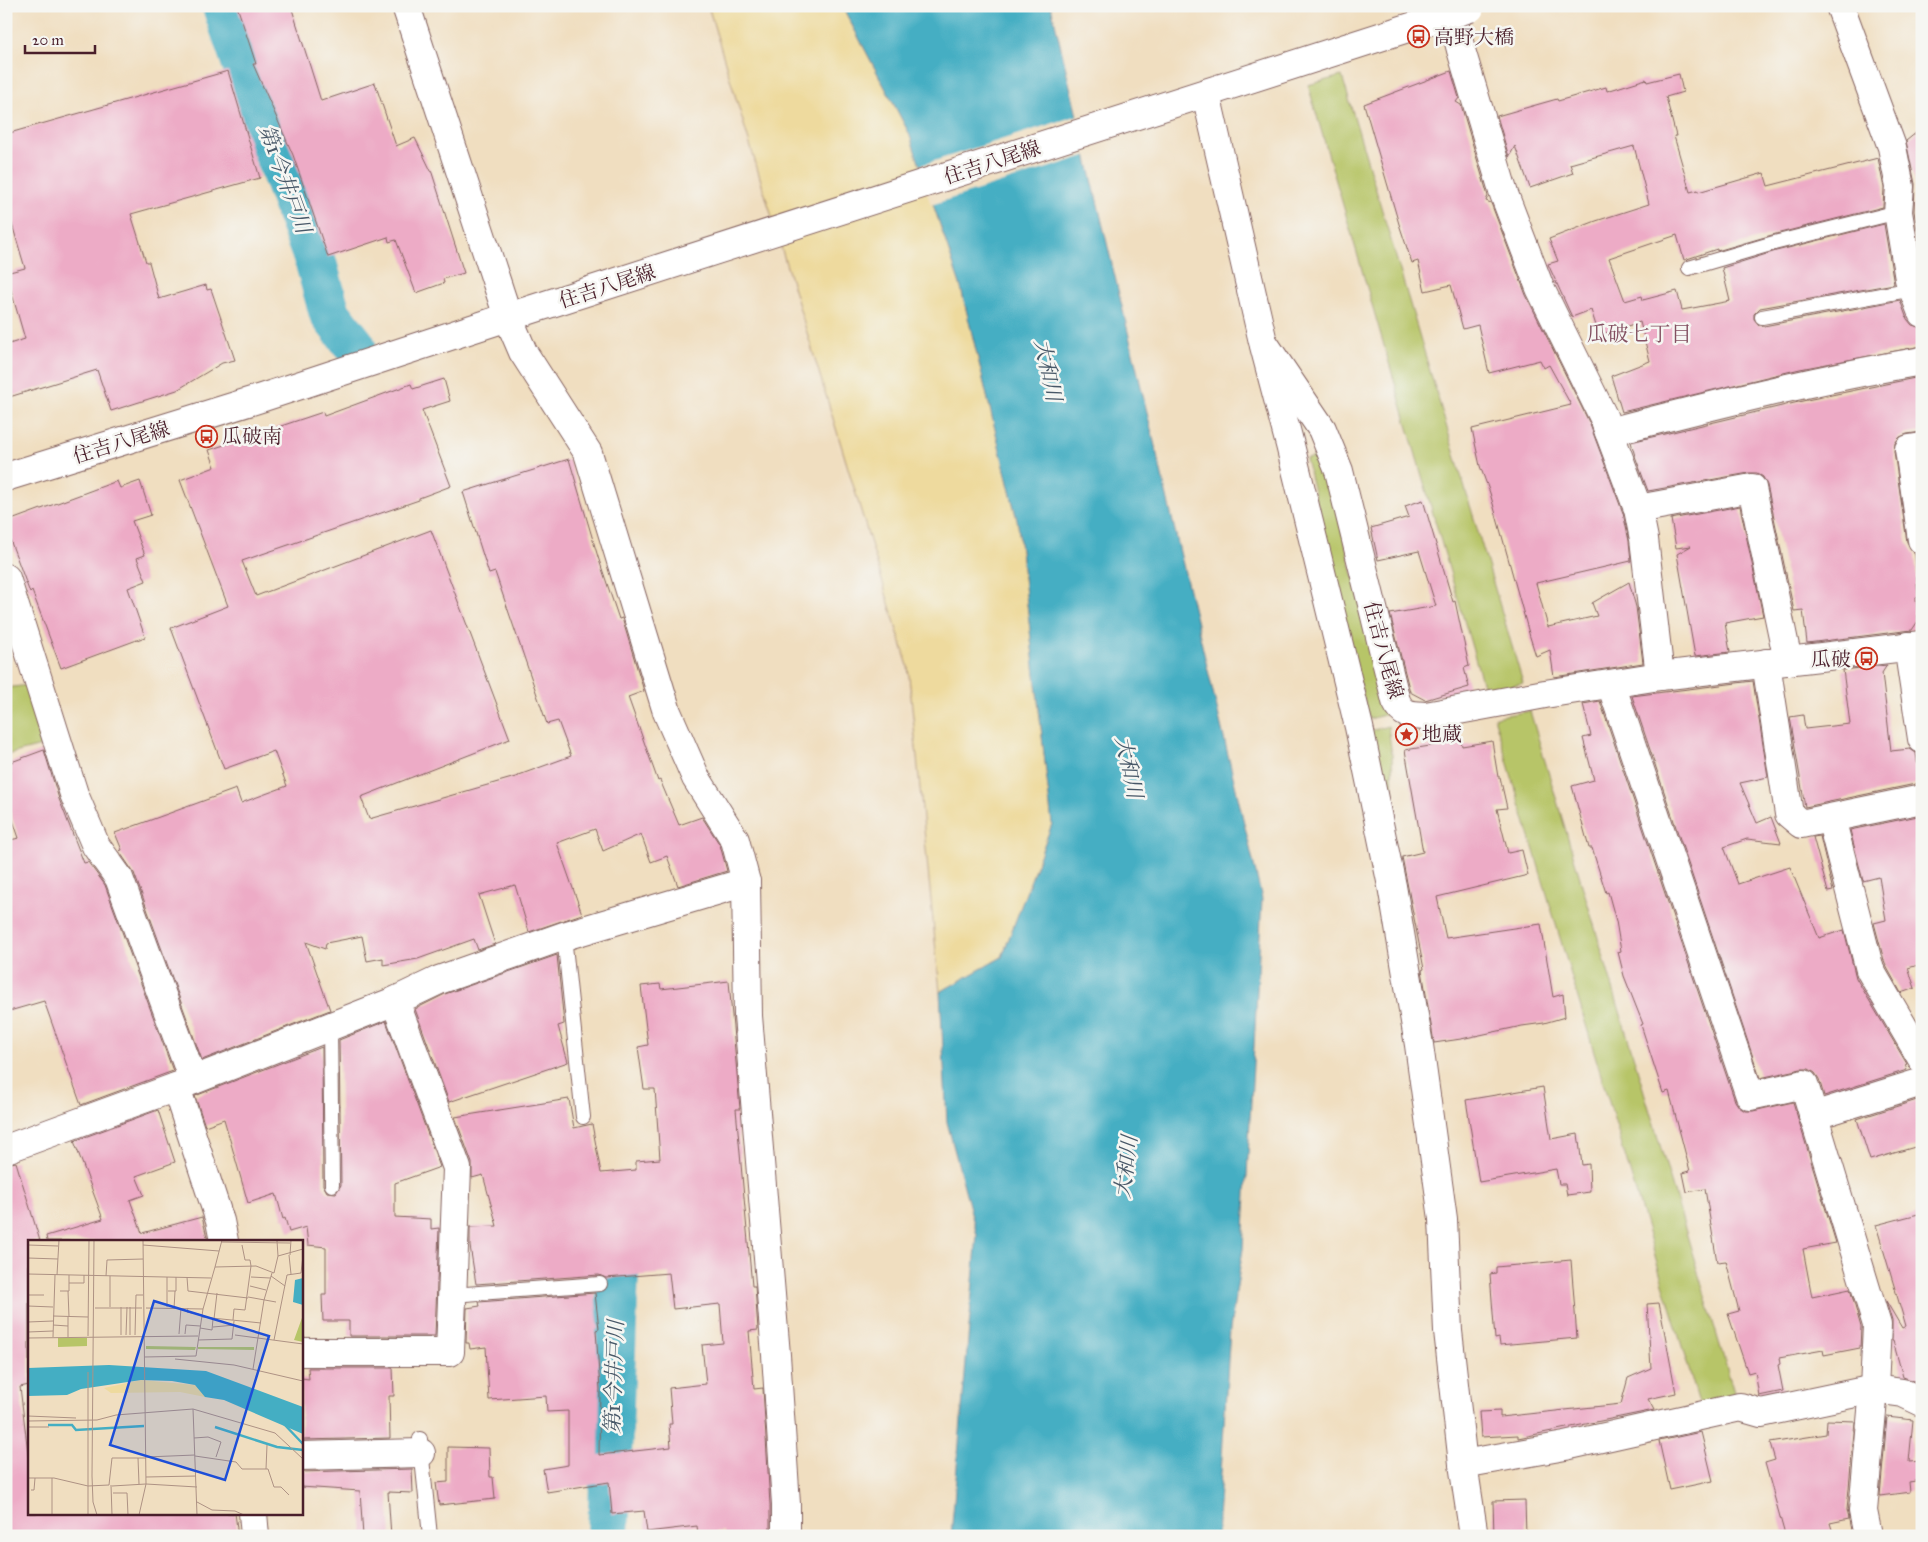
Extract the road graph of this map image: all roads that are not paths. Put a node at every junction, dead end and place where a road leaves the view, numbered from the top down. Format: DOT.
graph roads {
  1 [pos="406,6"];
  2 [pos="1840,6"];
  3 [pos="1460,10"];
  4 [pos="1199,96"];
  5 [pos="1907,193"];
  6 [pos="1689,268"];
  7 [pos="1916,289"];
  8 [pos="518,314"];
  9 [pos="1762,317"];
  10 [pos="1263,342"];
  11 [pos="1922,362"];
  12 [pos="1609,432"];
  13 [pos="1922,447"];
  14 [pos="6,477"];
  15 [pos="1638,509"];
  16 [pos="1922,540"];
  17 [pos="6,578"];
  18 [pos="1915,645"];
  19 [pos="1777,662"];
  20 [pos="1660,676"];
  21 [pos="1611,684"];
  22 [pos="1922,739"];
  23 [pos="1922,799"];
  24 [pos="1831,818"];
  25 [pos="746,882"];
  26 [pos="564,936"];
  27 [pos="396,1002"];
  28 [pos="330,1027"];
  29 [pos="1922,1059"];
  30 [pos="1922,1082"];
  31 [pos="184,1084"];
  32 [pos="1813,1116"];
  33 [pos="583,1117"];
  34 [pos="6,1149"];
  35 [pos="332,1185"];
  36 [pos="224,1240"];
  37 [pos="600,1284"];
  38 [pos="452,1295"];
  39 [pos="302,1352"];
  40 [pos="1874,1389"];
  41 [pos="1922,1402"];
  42 [pos="420,1446"];
  43 [pos="302,1456"];
  44 [pos="1463,1464"];
  45 [pos="253,1514"];
  46 [pos="255,1536"];
  47 [pos="430,1536"];
  48 [pos="786,1536"];
  49 [pos="1474,1536"];
  50 [pos="1868,1536"];
  1 -- 8 [label="street"];
  2 -- 5 [label="street"];
  3 -- 4 [label="street, 住吉八尾線"];
  3 -- 12 [label="street"];
  4 -- 8 [label="street, 住吉八尾線"];
  4 -- 10 [label="street, 住吉八尾線"];
  5 -- 6 [label="lane"];
  5 -- 7 [label="street"];
  7 -- 9 [label="lane"];
  8 -- 14 [label="street, 住吉八尾線"];
  8 -- 25 [label="street"];
  10 -- 21 [label="street, 住吉八尾線"];
  10 -- 44 [label="street"];
  11 -- 12 [label="street"];
  12 -- 15 [label="street"];
  13 -- 16 [label="street"];
  15 -- 19 [label="street"];
  15 -- 20 [label="street"];
  17 -- 31 [label="street"];
  18 -- 19 [label="street, 住吉八尾線"];
  18 -- 22 [label="street"];
  19 -- 20 [label="street, 住吉八尾線"];
  19 -- 24 [label="street"];
  20 -- 21 [label="street, 住吉八尾線"];
  21 -- 32 [label="street"];
  23 -- 24 [label="street"];
  24 -- 29 [label="street"];
  25 -- 26 [label="street"];
  25 -- 48 [label="street"];
  26 -- 27 [label="street"];
  26 -- 33 [label="lane"];
  27 -- 28 [label="street"];
  27 -- 38 [label="street"];
  28 -- 31 [label="street"];
  28 -- 35 [label="lane"];
  30 -- 32 [label="street"];
  31 -- 34 [label="street"];
  31 -- 36 [label="street"];
  32 -- 40 [label="street"];
  37 -- 38 [label="lane"];
  38 -- 39 [label="street"];
  40 -- 41 [label="street"];
  40 -- 44 [label="street"];
  40 -- 50 [label="street"];
  42 -- 43 [label="street"];
  42 -- 47 [label="lane"];
  44 -- 49 [label="street"];
  45 -- 46 [label="street"];
}
